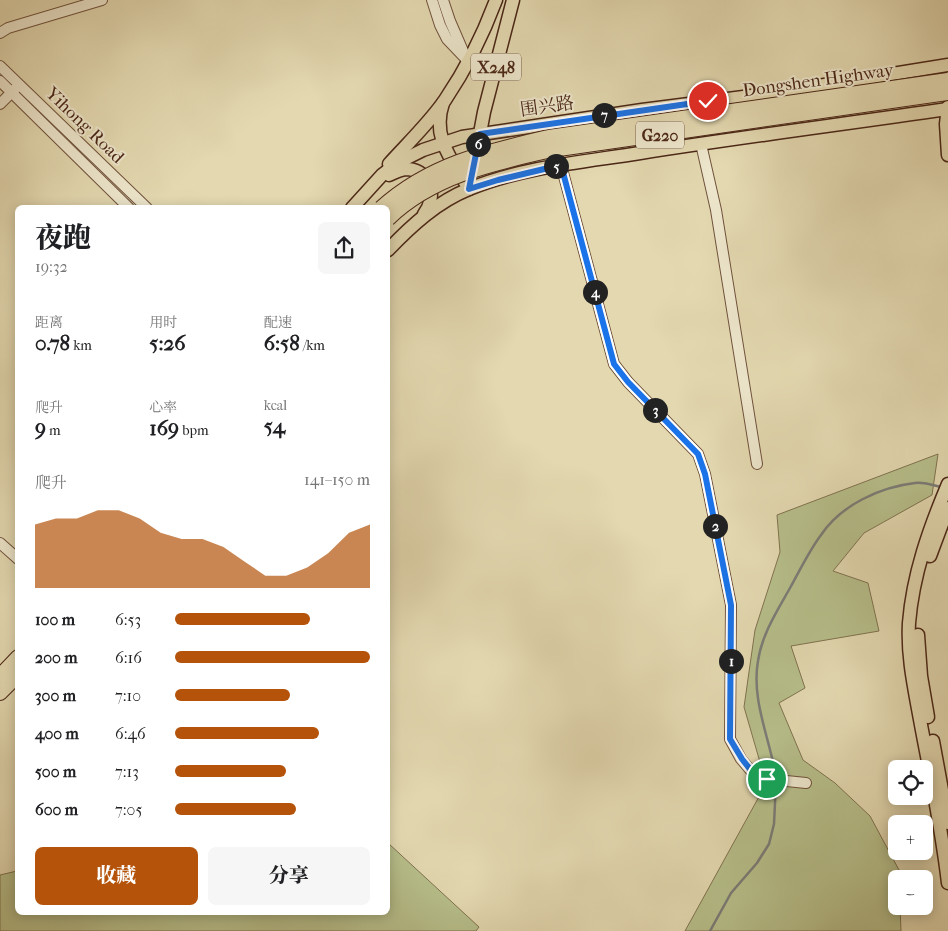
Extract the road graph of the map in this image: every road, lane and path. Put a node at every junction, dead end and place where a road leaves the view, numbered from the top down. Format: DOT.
graph roads {
  1 [pos="102,0"];
  2 [pos="432,0"];
  3 [pos="443,0"];
  4 [pos="496,0"];
  5 [pos="513,0"];
  6 [pos="0,33"];
  7 [pos="468,61"];
  8 [pos="948,64"];
  9 [pos="0,66"];
  10 [pos="948,80"];
  11 [pos="0,81"];
  12 [pos="15,88"];
  13 [pos="948,93"];
  14 [pos="444,101"];
  15 [pos="0,104"];
  16 [pos="948,108"];
  17 [pos="480,134"];
  18 [pos="442,143"];
  19 [pos="700,144"];
  20 [pos="948,155"];
  21 [pos="561,165"];
  22 [pos="469,189"];
  23 [pos="365,193"];
  24 [pos="126,205"];
  25 [pos="144,205"];
  26 [pos="355,205"];
  27 [pos="385,205"];
  28 [pos="390,217"];
  29 [pos="421,218"];
  30 [pos="390,248"];
  31 [pos="757,464"];
  32 [pos="948,484"];
  33 [pos="944,506"];
  34 [pos="941,524"];
  35 [pos="0,543"];
  36 [pos="15,556"];
  37 [pos="15,660"];
  38 [pos="0,676"];
  39 [pos="15,678"];
  40 [pos="0,692"];
  41 [pos="801,782"];
  42 [pos="948,822"];
  43 [pos="948,883"];
  1 -- 6 [label="street"];
  2 -- 7 [label="street"];
  3 -- 7 [label="street"];
  4 -- 7 [label="main road, X248"];
  5 -- 17 [label="main road, X248"];
  7 -- 14 [label="main road, X248"];
  8 -- 17 [label="main road, 围兴路"];
  9 -- 12 [label="street, Yihong Road"];
  10 -- 27 [label="highway, Dongshen Highway / G220, bridge"];
  11 -- 12 [label="street, Yihong Road"];
  12 -- 15 [label="street"];
  12 -- 24 [label="street, Yihong Road"];
  12 -- 25 [label="street, Yihong Road"];
  13 -- 28 [label="highway, Dongshen Highway / G220, bridge"];
  14 -- 18 [label="main road, X248"];
  14 -- 23 [label="main road"];
  16 -- 19 [label="main road"];
  16 -- 20 [label="main road"];
  17 -- 18 [label="main road, 围兴路"];
  17 -- 22 [label="main road, X248"];
  18 -- 22 [label="main road, X248"];
  18 -- 23 [label="main road, 围兴路"];
  19 -- 21 [label="main road"];
  19 -- 31 [label="street"];
  21 -- 22 [label="main road"];
  21 -- 41 [label="street"];
  22 -- 29 [label="main road"];
  23 -- 26 [label="main road, 围兴路"];
  23 -- 29 [label="main road"];
  29 -- 30 [label="main road"];
  32 -- 33 [label="main road"];
  33 -- 34 [label="main road"];
  34 -- 42 [label="main road"];
  34 -- 43 [label="main road"];
  35 -- 36 [label="street"];
  37 -- 38 [label="highway"];
  39 -- 40 [label="highway"];
}
